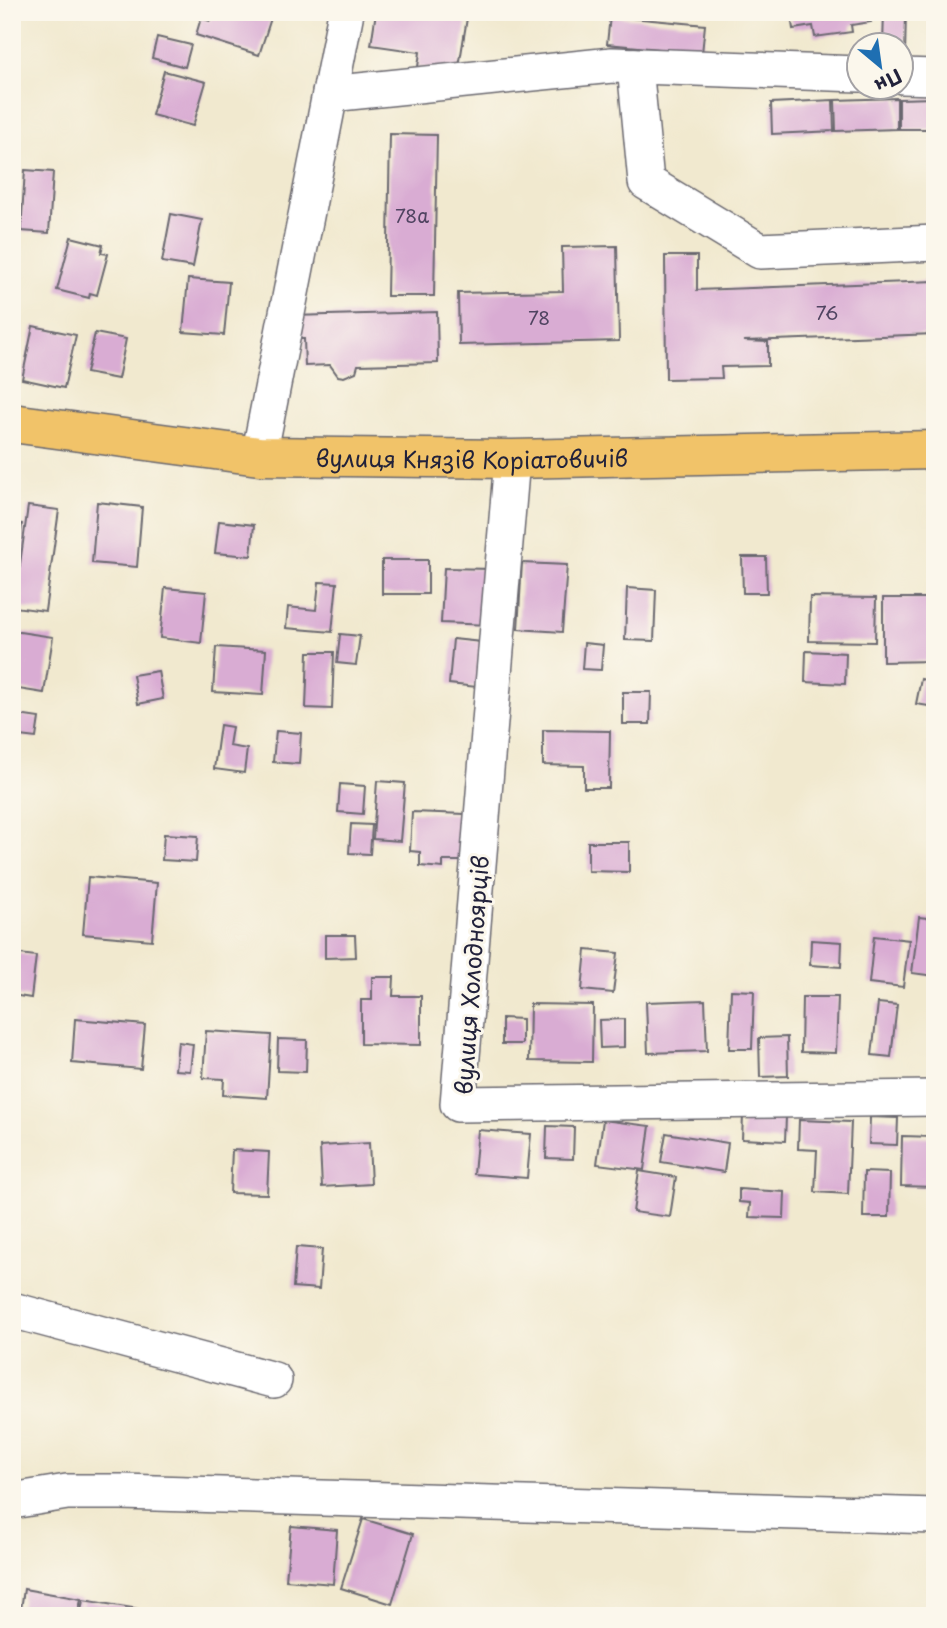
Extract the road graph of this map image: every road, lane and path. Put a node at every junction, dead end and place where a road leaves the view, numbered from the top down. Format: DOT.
graph roads {
  1 [pos="346,12"];
  2 [pos="635,66"];
  3 [pos="846,74"];
  4 [pos="916,76"];
  5 [pos="935,77"];
  6 [pos="330,94"];
  7 [pos="935,243"];
  8 [pos="12,423"];
  9 [pos="935,450"];
  10 [pos="259,456"];
  11 [pos="512,459"];
  12 [pos="935,1098"];
  13 [pos="12,1310"];
  14 [pos="274,1380"];
  15 [pos="12,1501"];
  16 [pos="935,1516"];
  1 -- 6 [label="street"];
  2 -- 3 [label="street"];
  2 -- 6 [label="street"];
  2 -- 7 [label="street"];
  4 -- 5 [label="street"];
  6 -- 10 [label="street"];
  8 -- 10 [label="main road, вулиця Князів Коріатовичів"];
  9 -- 11 [label="main road, вулиця Князів Коріатовичів"];
  10 -- 11 [label="main road, вулиця Князів Коріатовичів"];
  11 -- 12 [label="street, вулиця Холодноярців"];
  13 -- 14 [label="street"];
  15 -- 16 [label="street"];
}
